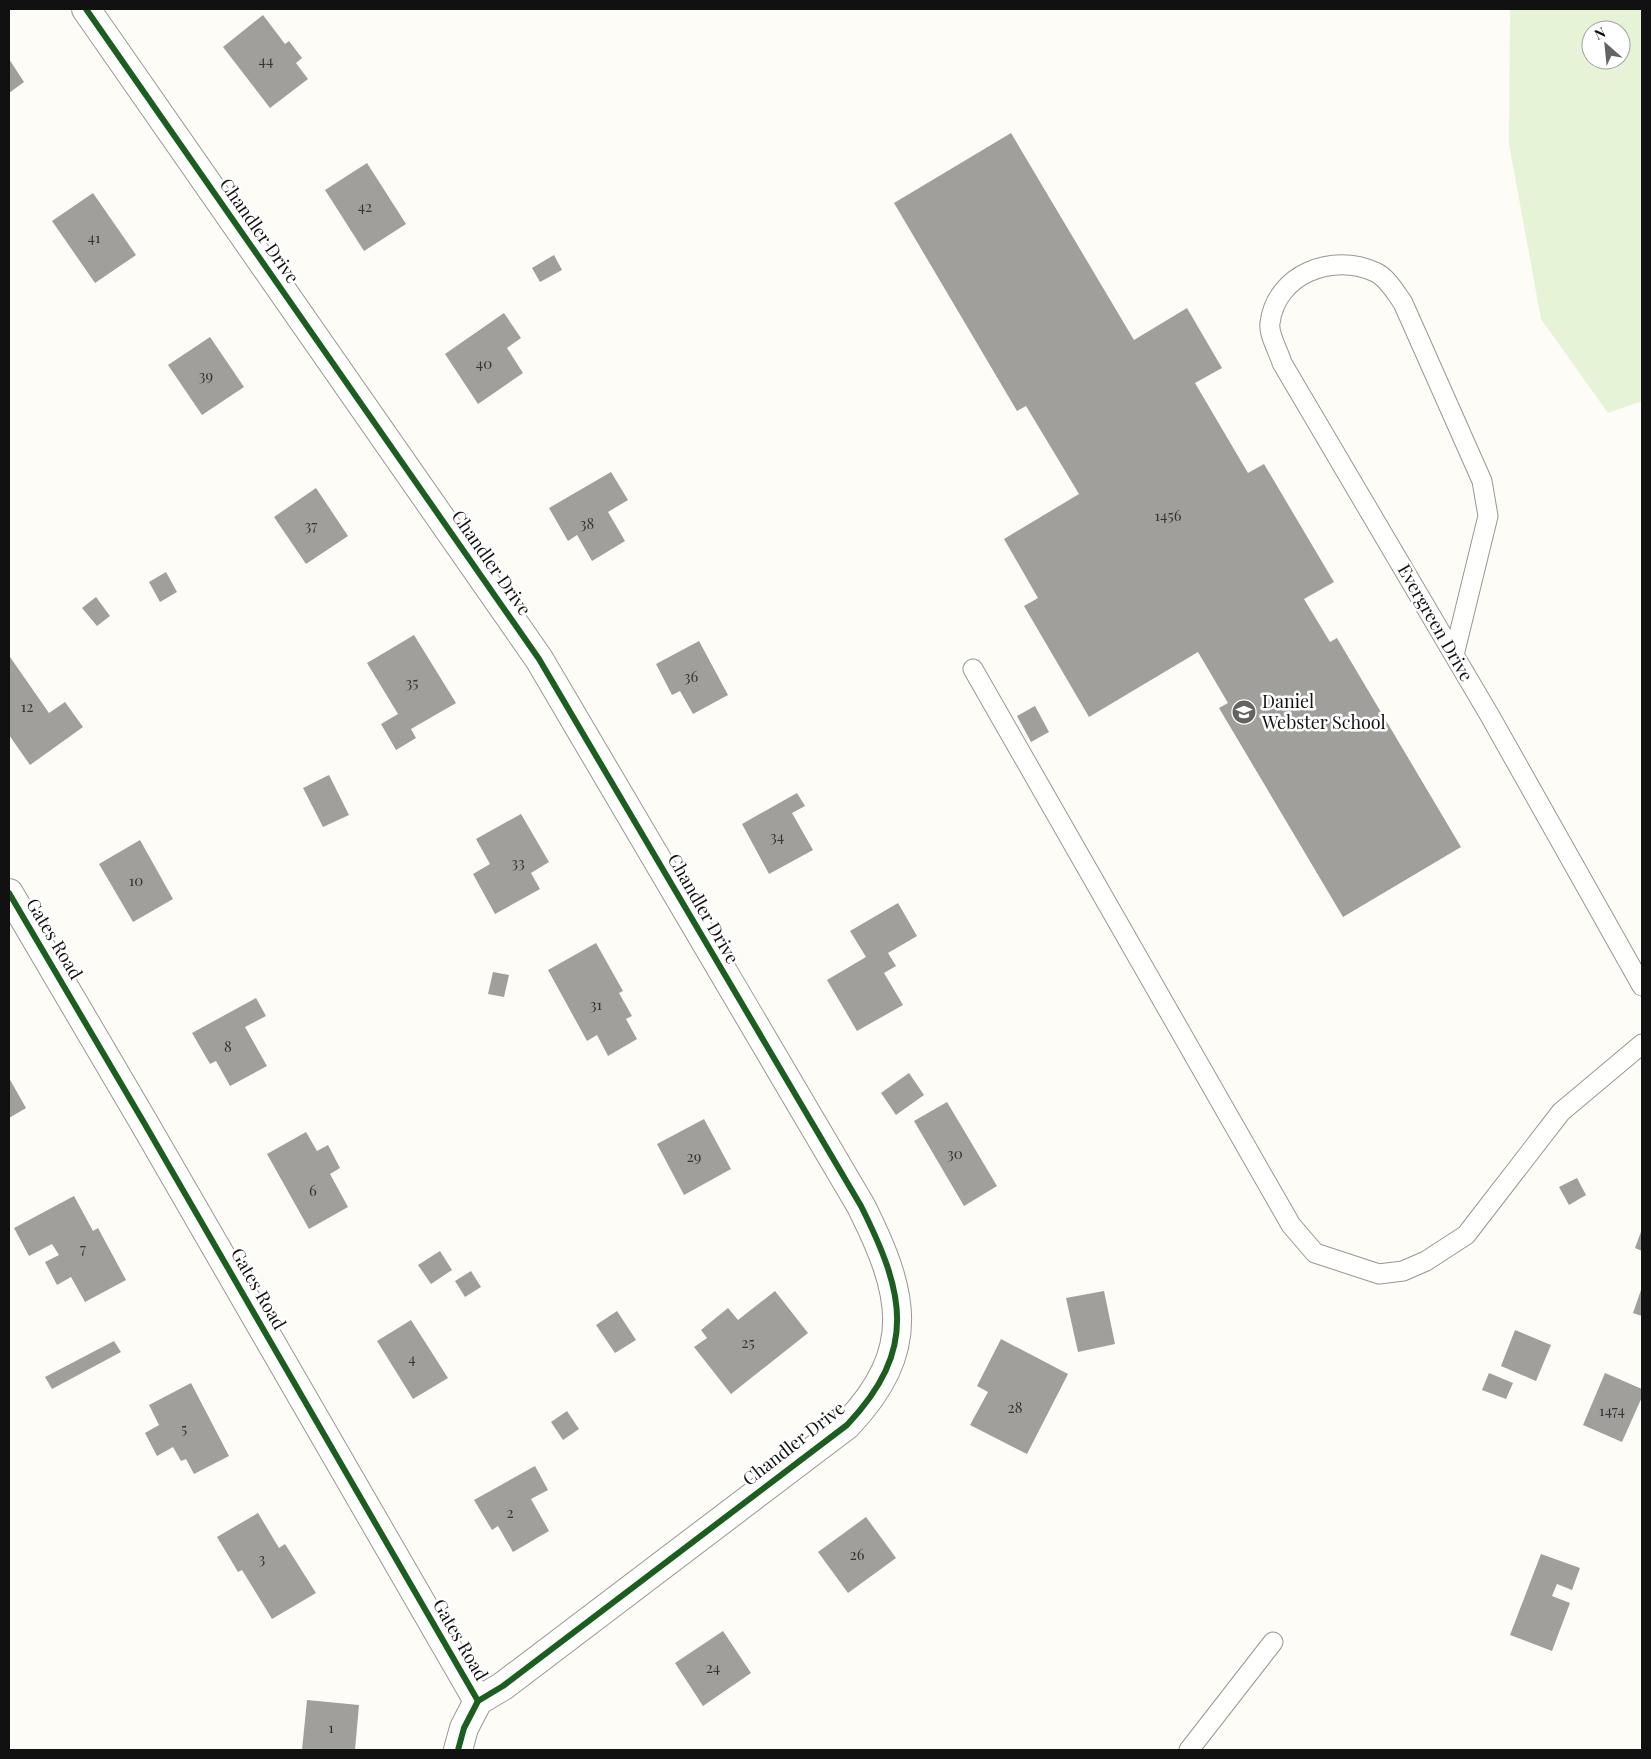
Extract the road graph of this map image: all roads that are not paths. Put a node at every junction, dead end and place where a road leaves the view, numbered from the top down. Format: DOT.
graph roads {
  1 [pos="86,9"];
  2 [pos="1454,655"];
  3 [pos="973,669"];
  4 [pos="9,893"];
  5 [pos="1642,986"];
  6 [pos="1642,1044"];
  7 [pos="1273,1642"];
  8 [pos="478,1701"];
  9 [pos="458,1750"];
  10 [pos="1189,1750"];
  1 -- 8 [label="street, Chandler Drive"];
  2 -- 2 [label="lane, Evergreen Drive"];
  2 -- 5 [label="lane, Evergreen Drive"];
  3 -- 6 [label="lane"];
  4 -- 8 [label="street, Gates Road"];
  7 -- 10 [label="lane"];
  8 -- 9 [label="street"];
}
